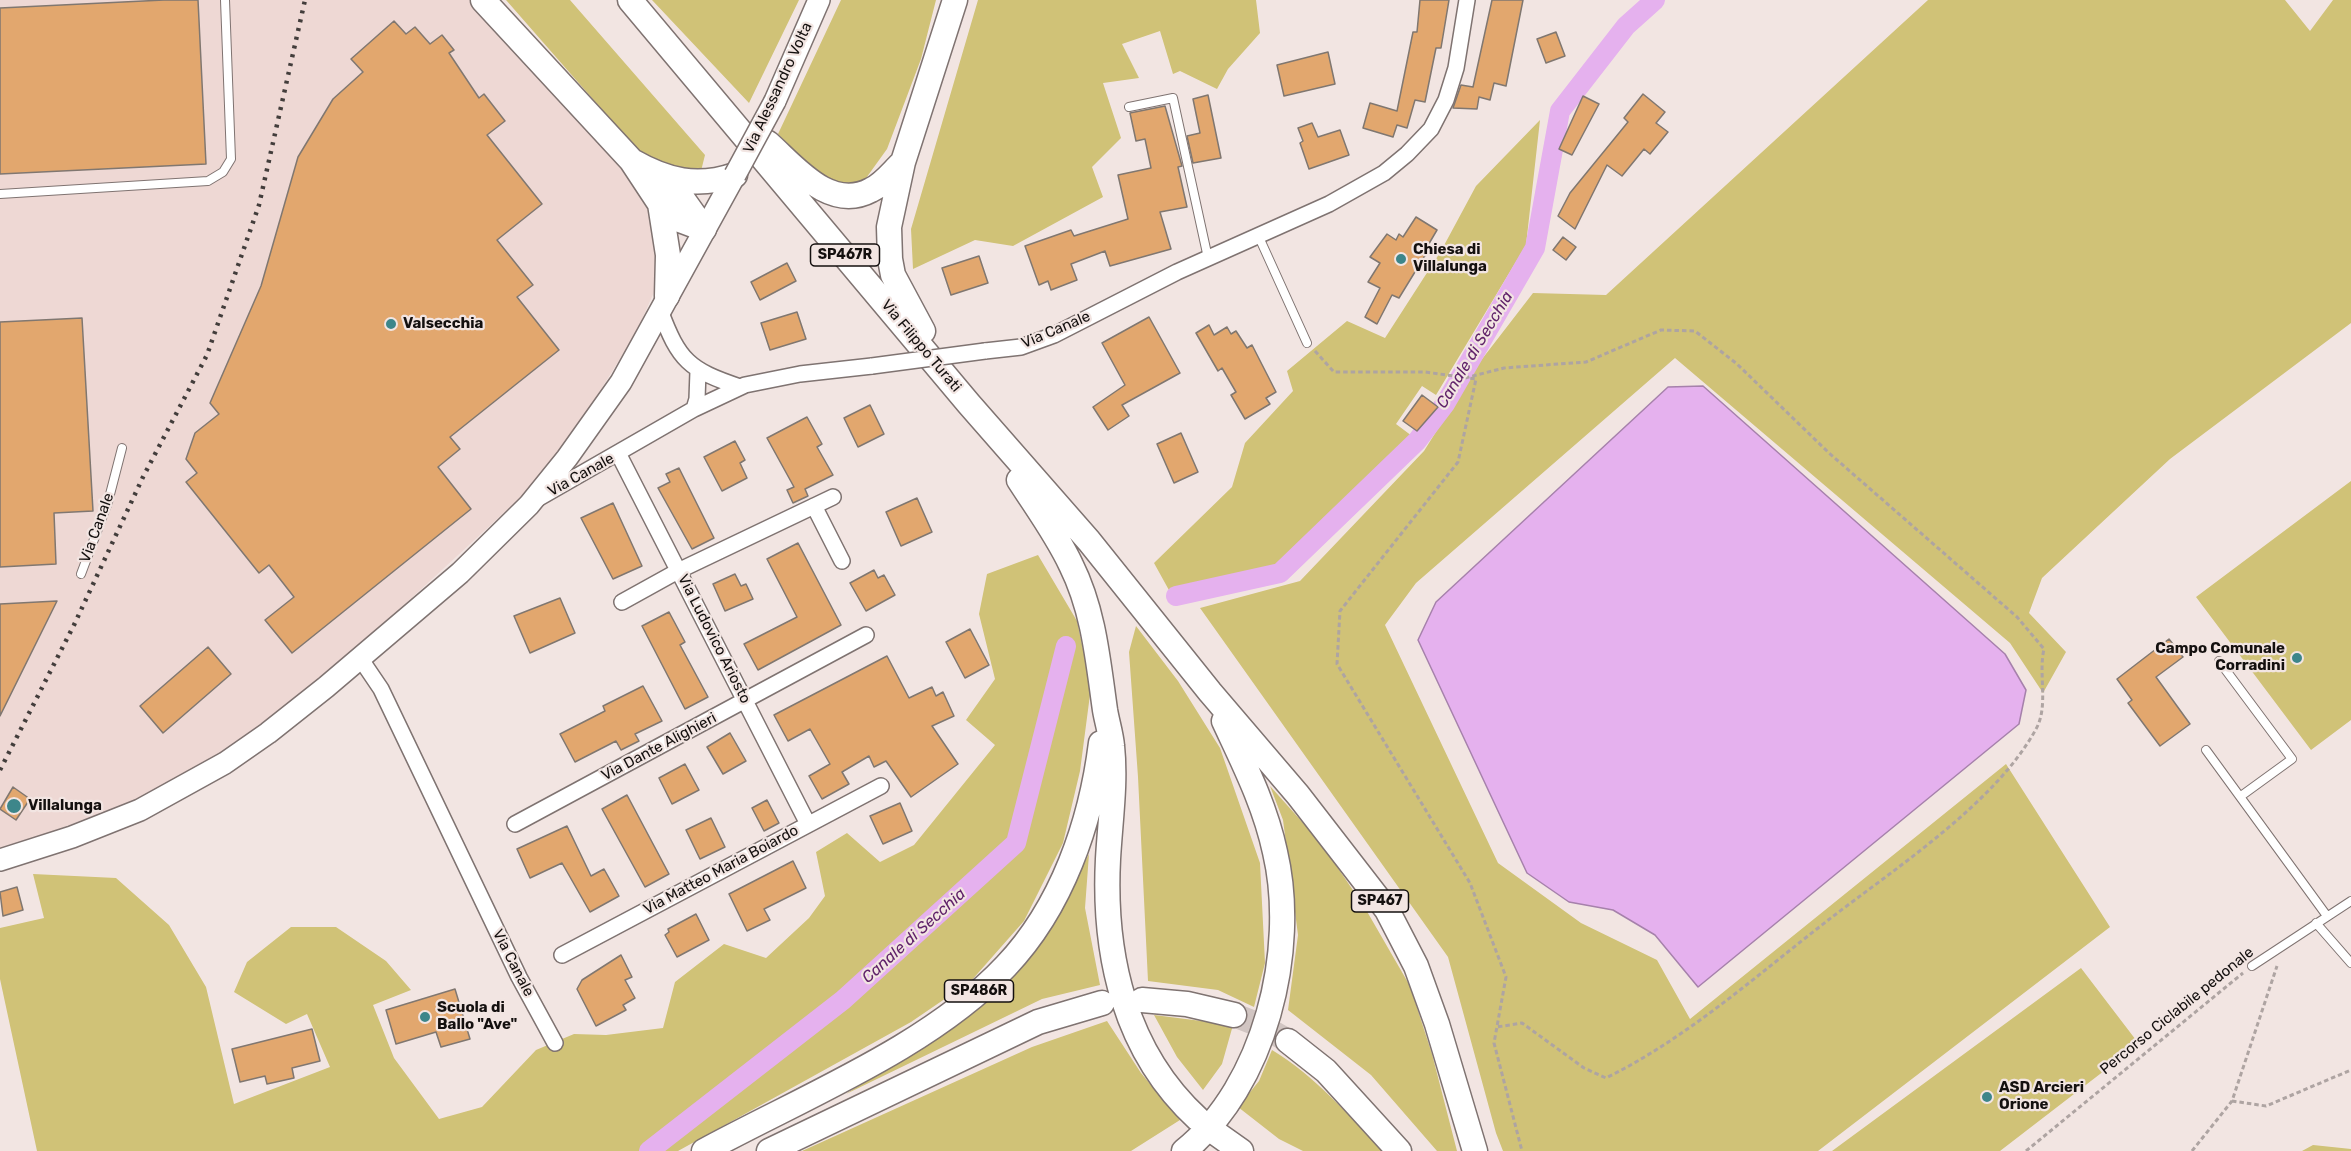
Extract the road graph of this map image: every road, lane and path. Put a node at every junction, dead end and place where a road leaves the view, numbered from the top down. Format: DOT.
graph roads {
  1 [pos="225,0"];
  2 [pos="483,0"];
  3 [pos="630,0"];
  4 [pos="819,0"];
  5 [pos="955,0"];
  6 [pos="1467,0"];
  7 [pos="718,102"];
  8 [pos="1129,107"];
  9 [pos="631,160"];
  10 [pos="903,162"];
  11 [pos="735,175"];
  12 [pos="658,176"];
  13 [pos="0,194"];
  14 [pos="660,204"];
  15 [pos="704,229"];
  16 [pos="1258,235"];
  17 [pos="1208,258"];
  18 [pos="664,303"];
  19 [pos="1307,343"];
  20 [pos="698,371"];
  21 [pos="1465,378"];
  22 [pos="740,387"];
  23 [pos="971,406"];
  24 [pos="694,409"];
  25 [pos="122,448"];
  26 [pos="619,455"];
  27 [pos="833,497"];
  28 [pos="529,505"];
  29 [pos="814,506"];
  30 [pos="842,561"];
  31 [pos="678,571"];
  32 [pos="81,574"];
  33 [pos="622,602"];
  34 [pos="867,635"];
  35 [pos="360,658"];
  36 [pos="2219,661"];
  37 [pos="1210,692"];
  38 [pos="745,700"];
  39 [pos="1105,708"];
  40 [pos="2206,750"];
  41 [pos="880,786"];
  42 [pos="2241,796"];
  43 [pos="515,824"];
  44 [pos="808,824"];
  45 [pos="0,860"];
  46 [pos="2351,901"];
  47 [pos="2327,915"];
  48 [pos="2316,923"];
  49 [pos="2284,945"];
  50 [pos="562,955"];
  51 [pos="2351,963"];
  52 [pos="2252,966"];
  53 [pos="1142,1000"];
  54 [pos="1102,1003"];
  55 [pos="1234,1015"];
  56 [pos="1497,1028"];
  57 [pos="1288,1041"];
  58 [pos="555,1043"];
  59 [pos="2351,1070"];
  60 [pos="2232,1101"];
  61 [pos="1198,1119"];
  62 [pos="1217,1134"];
  63 [pos="704,1151"];
  64 [pos="769,1151"];
  65 [pos="1184,1151"];
  66 [pos="1241,1151"];
  67 [pos="1399,1151"];
  68 [pos="1474,1151"];
  69 [pos="1522,1151"];
  70 [pos="2026,1151"];
  71 [pos="2192,1151"];
  1 -- 13 [label="lane"];
  2 -- 9 [label="main road"];
  3 -- 7 [label="main road, Via Filippo Turati / SP467R"];
  4 -- 11 [label="main road, Via Alessandro Volta, bridge"];
  5 -- 10 [label="main road"];
  6 -- 16 [label="street, Via Canale"];
  7 -- 10 [label="main road"];
  7 -- 23 [label="main road, Via Filippo Turati / SP467R"];
  8 -- 17 [label="lane"];
  9 -- 12 [label="main road"];
  9 -- 14 [label="main road"];
  10 -- 23 [label="main road"];
  11 -- 12 [label="main road"];
  11 -- 15 [label="main road, Via Canale"];
  12 -- 15 [label="main road"];
  14 -- 15 [label="main road"];
  14 -- 18 [label="main road"];
  15 -- 18 [label="main road, Via Canale"];
  16 -- 17 [label="street, Via Canale"];
  16 -- 19 [label="lane"];
  17 -- 22 [label="street, Via Canale, bridge"];
  18 -- 20 [label="street"];
  18 -- 28 [label="main road, Via Canale"];
  19 -- 21 [label="path"];
  20 -- 22 [label="street"];
  20 -- 24 [label="street"];
  21 -- 56 [label="path"];
  21 -- 56 [label="path"];
  22 -- 24 [label="street, Via Canale"];
  23 -- 37 [label="main road, Via Filippo Turati / SP467"];
  23 -- 39 [label="main road"];
  24 -- 26 [label="street, Via Canale"];
  25 -- 32 [label="lane, Via Canale"];
  26 -- 28 [label="street, Via Canale"];
  26 -- 31 [label="street, Via Ludovico Ariosto"];
  27 -- 29 [label="street"];
  28 -- 35 [label="main road, Via Canale"];
  29 -- 30 [label="street"];
  29 -- 31 [label="street"];
  31 -- 33 [label="street"];
  31 -- 38 [label="street, Via Ludovico Ariosto"];
  34 -- 38 [label="street, Via Dante Alighieri"];
  35 -- 45 [label="main road, Via Canale"];
  35 -- 58 [label="street, Via Canale"];
  36 -- 42 [label="lane"];
  37 -- 65 [label="main road"];
  37 -- 68 [label="main road, SP467"];
  38 -- 43 [label="street, Via Dante Alighieri"];
  38 -- 44 [label="street, Via Ludovico Ariosto"];
  39 -- 61 [label="main road"];
  39 -- 63 [label="main road, SP486R"];
  40 -- 42 [label="lane"];
  41 -- 44 [label="street, Via Matteo Maria Boiardo"];
  42 -- 47 [label="lane"];
  44 -- 50 [label="street, Via Matteo Maria Boiardo"];
  46 -- 47 [label="lane, Percorso Ciclabile pedonale"];
  47 -- 48 [label="lane, Percorso Ciclabile pedonale"];
  48 -- 49 [label="lane, Percorso Ciclabile pedonale"];
  48 -- 51 [label="lane"];
  49 -- 52 [label="lane, Percorso Ciclabile pedonale"];
  49 -- 60 [label="path"];
  52 -- 70 [label="path, Percorso Ciclabile pedonale"];
  53 -- 55 [label="main road"];
  54 -- 64 [label="main road"];
  56 -- 69 [label="path"];
  57 -- 67 [label="main road"];
  59 -- 60 [label="path"];
  60 -- 71 [label="path"];
  62 -- 66 [label="main road"];
}
